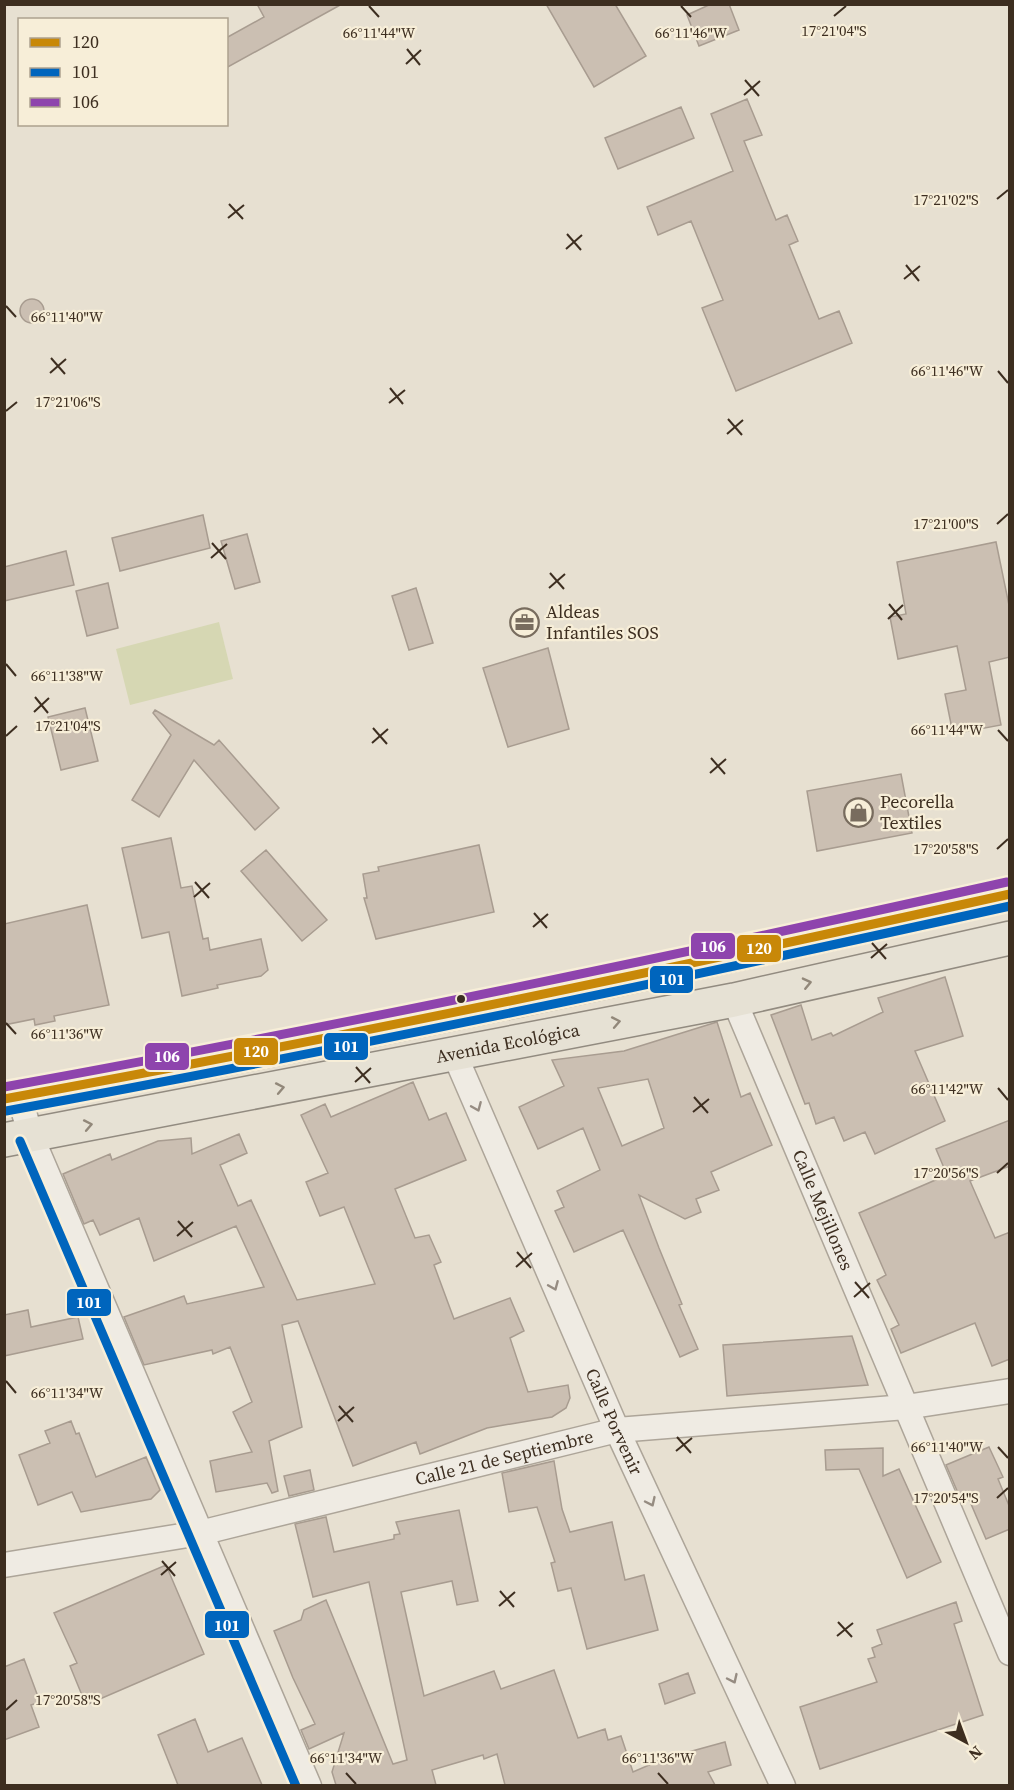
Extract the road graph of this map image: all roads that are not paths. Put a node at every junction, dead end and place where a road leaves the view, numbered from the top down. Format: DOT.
graph roads {
  1 [pos="1010,894"];
  2 [pos="1010,938"];
  3 [pos="734,1000"];
  4 [pos="454,1053"];
  5 [pos="12,1097"];
  6 [pos="18,1138"];
  7 [pos="1010,1391"];
  8 [pos="906,1407"];
  9 [pos="617,1430"];
  10 [pos="200,1533"];
  11 [pos="4,1565"];
  12 [pos="1010,1653"];
  13 [pos="309,1785"];
  14 [pos="783,1785"];
  1 -- 5 [label="main road"];
  3 -- 2 [label="main road, Avenida Ecológica, one-way"];
  4 -- 3 [label="main road, Avenida Ecológica, one-way"];
  3 -- 8 [label="street, Calle Mejillones"];
  6 -- 4 [label="main road, Avenida Ecológica, one-way"];
  4 -- 9 [label="street, Calle Porvenir, one-way"];
  5 -- 6 [label="street"];
  6 -- 10 [label="street"];
  7 -- 8 [label="street, Calle 21 de Septiembre"];
  8 -- 9 [label="street, Calle 21 de Septiembre"];
  8 -- 12 [label="street, Calle Mejillones"];
  9 -- 10 [label="street, Calle 21 de Septiembre"];
  9 -- 14 [label="street, Calle Porvenir, one-way"];
  10 -- 11 [label="street, Calle 21 de Septiembre"];
  10 -- 13 [label="street"];
}
